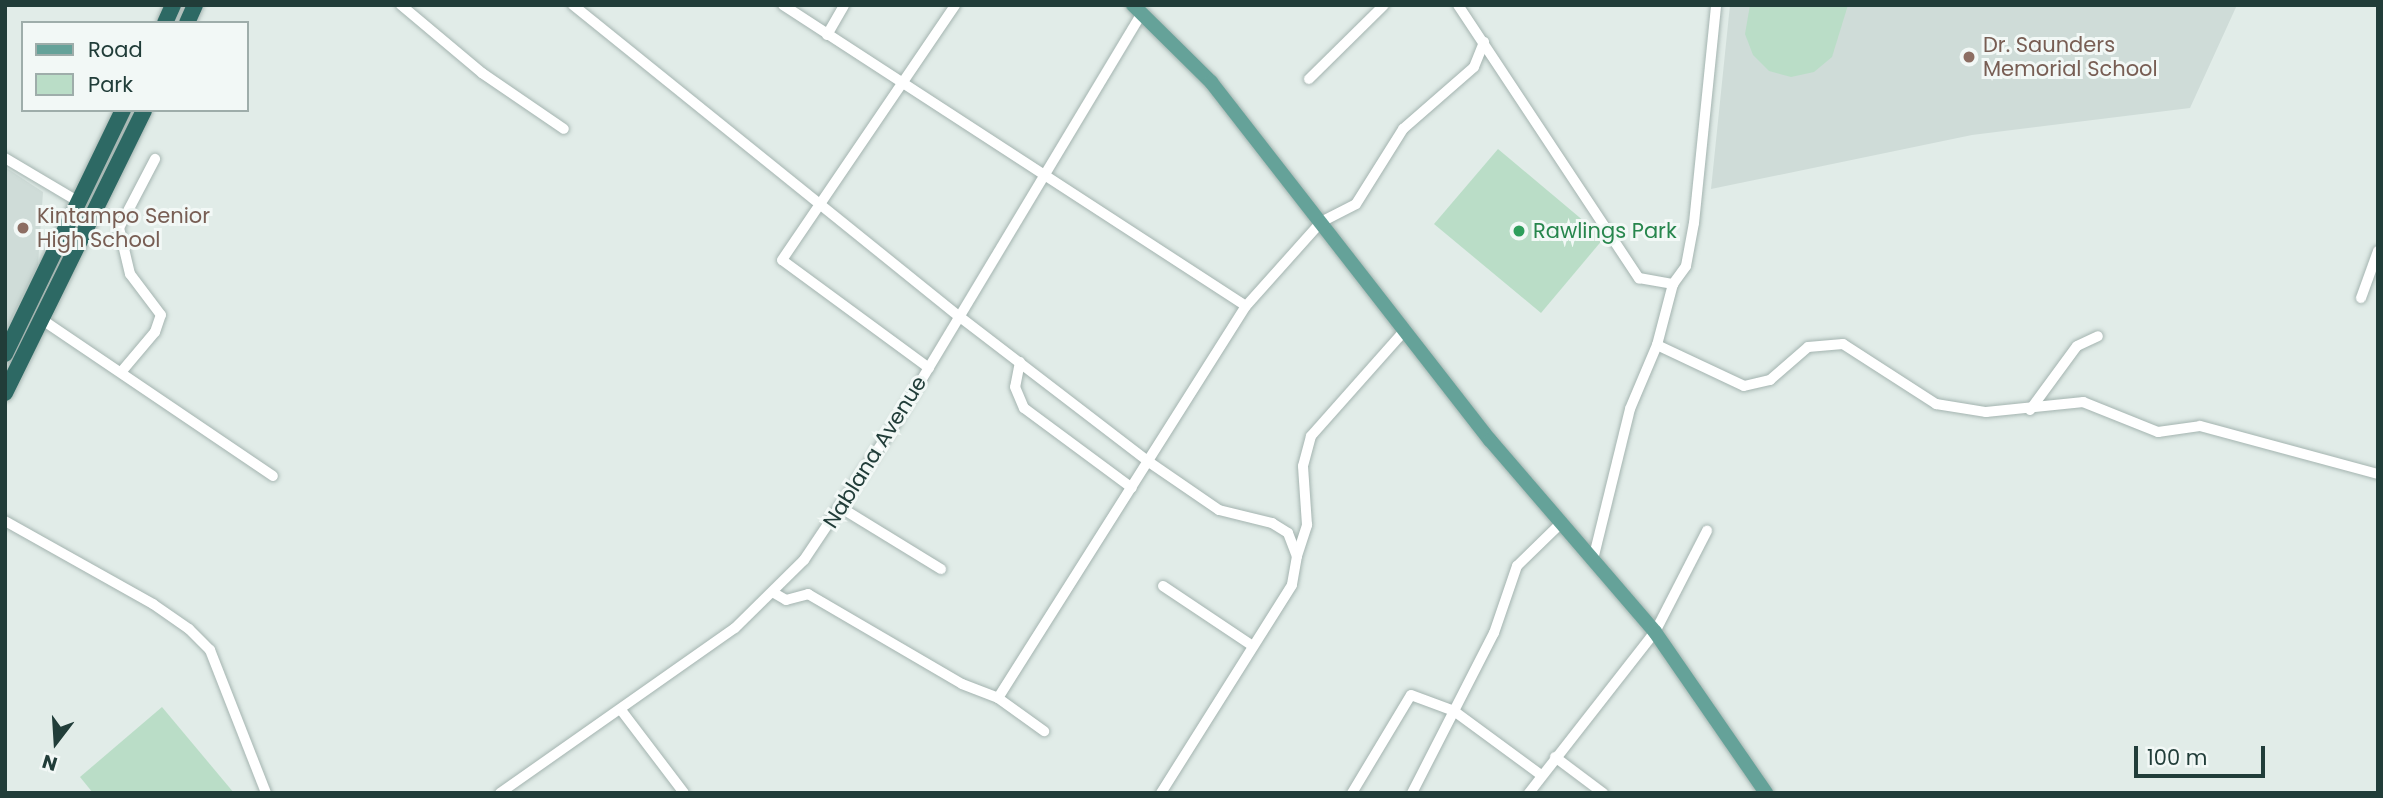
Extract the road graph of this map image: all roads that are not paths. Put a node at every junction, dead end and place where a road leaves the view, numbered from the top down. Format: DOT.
graph roads {
  1 [pos="173,5"];
  2 [pos="195,5"];
  3 [pos="401,5"];
  4 [pos="573,5"];
  5 [pos="783,5"];
  6 [pos="844,5"];
  7 [pos="955,5"];
  8 [pos="1384,5"];
  9 [pos="1458,5"];
  10 [pos="1716,5"];
  11 [pos="1138,9"];
  12 [pos="166,21"];
  13 [pos="188,21"];
  14 [pos="827,35"];
  15 [pos="1484,42"];
  16 [pos="1310,79"];
  17 [pos="904,83"];
  18 [pos="122,112"];
  19 [pos="143,112"];
  20 [pos="564,129"];
  21 [pos="5,158"];
  22 [pos="155,159"];
  23 [pos="1046,175"];
  24 [pos="79,202"];
  25 [pos="822,207"];
  26 [pos="95,210"];
  27 [pos="1321,222"];
  28 [pos="2378,251"];
  29 [pos="1674,284"];
  30 [pos="2361,298"];
  31 [pos="1246,306"];
  32 [pos="960,317"];
  33 [pos="41,319"];
  34 [pos="1405,330"];
  35 [pos="2098,336"];
  36 [pos="1657,345"];
  37 [pos="5,354"];
  38 [pos="1020,362"];
  39 [pos="929,368"];
  40 [pos="122,372"];
  41 [pos="5,393"];
  42 [pos="2030,410"];
  43 [pos="1149,462"];
  44 [pos="2378,474"];
  45 [pos="273,476"];
  46 [pos="1132,488"];
  47 [pos="843,509"];
  48 [pos="5,521"];
  49 [pos="1560,524"];
  50 [pos="1707,531"];
  51 [pos="1297,555"];
  52 [pos="1593,560"];
  53 [pos="941,569"];
  54 [pos="1163,586"];
  55 [pos="774,593"];
  56 [pos="1655,632"];
  57 [pos="1251,645"];
  58 [pos="998,698"];
  59 [pos="621,710"];
  60 [pos="1454,711"];
  61 [pos="1044,731"];
  62 [pos="1555,757"];
  63 [pos="1541,775"];
  64 [pos="266,793"];
  65 [pos="499,793"];
  66 [pos="684,793"];
  67 [pos="1161,793"];
  68 [pos="1352,793"];
  69 [pos="1412,793"];
  70 [pos="1529,793"];
  71 [pos="1603,793"];
  72 [pos="1766,793"];
  1 -- 12 [label="highway"];
  2 -- 13 [label="highway"];
  3 -- 20 [label="street"];
  4 -- 25 [label="street"];
  5 -- 14 [label="street"];
  6 -- 14 [label="street"];
  7 -- 17 [label="street"];
  8 -- 16 [label="street"];
  9 -- 15 [label="street"];
  10 -- 29 [label="street"];
  11 -- 23 [label="street, Nablana Avenue"];
  11 -- 27 [label="main road"];
  14 -- 17 [label="street"];
  15 -- 27 [label="street"];
  15 -- 29 [label="street"];
  17 -- 23 [label="street"];
  17 -- 25 [label="street"];
  18 -- 24 [label="highway"];
  19 -- 26 [label="highway"];
  21 -- 24 [label="street"];
  22 -- 40 [label="street"];
  23 -- 31 [label="street"];
  23 -- 32 [label="street, Nablana Avenue"];
  24 -- 26 [label="highway"];
  24 -- 37 [label="highway"];
  25 -- 32 [label="street"];
  25 -- 39 [label="street"];
  26 -- 33 [label="highway"];
  27 -- 31 [label="street"];
  27 -- 34 [label="main road"];
  28 -- 30 [label="street"];
  29 -- 36 [label="street"];
  31 -- 43 [label="street"];
  32 -- 38 [label="street"];
  32 -- 39 [label="street, Nablana Avenue"];
  33 -- 40 [label="street"];
  33 -- 41 [label="highway"];
  34 -- 49 [label="main road"];
  34 -- 51 [label="street"];
  35 -- 42 [label="street"];
  36 -- 42 [label="street"];
  36 -- 52 [label="street"];
  38 -- 43 [label="street"];
  38 -- 46 [label="street"];
  39 -- 47 [label="street, Nablana Avenue"];
  40 -- 45 [label="street"];
  42 -- 44 [label="street"];
  43 -- 46 [label="street"];
  43 -- 51 [label="street"];
  46 -- 58 [label="street"];
  47 -- 53 [label="street"];
  47 -- 55 [label="street, Nablana Avenue"];
  48 -- 64 [label="street"];
  49 -- 52 [label="main road"];
  49 -- 60 [label="street"];
  50 -- 56 [label="street"];
  51 -- 57 [label="street"];
  52 -- 56 [label="main road"];
  54 -- 57 [label="street"];
  55 -- 58 [label="street"];
  55 -- 59 [label="street, Nablana Avenue"];
  56 -- 62 [label="street"];
  56 -- 72 [label="main road"];
  57 -- 67 [label="street"];
  58 -- 61 [label="street"];
  59 -- 65 [label="street, Nablana Avenue"];
  59 -- 66 [label="street"];
  60 -- 63 [label="street"];
  60 -- 68 [label="street"];
  60 -- 69 [label="street"];
  62 -- 63 [label="street"];
  62 -- 71 [label="street"];
  63 -- 70 [label="street"];
}
